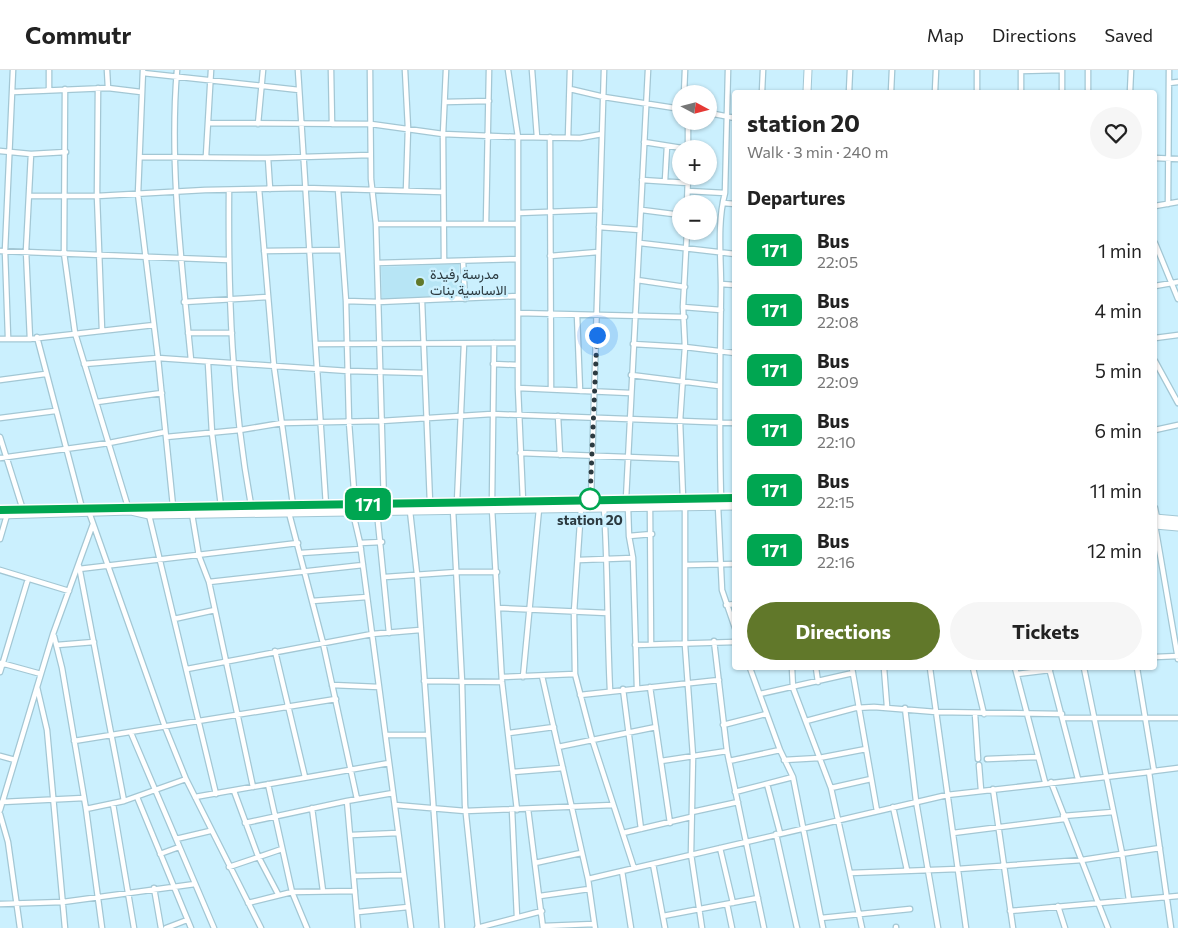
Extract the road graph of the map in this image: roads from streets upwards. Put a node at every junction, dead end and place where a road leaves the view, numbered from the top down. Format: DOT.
graph roads {
  1 [pos="13,70"];
  2 [pos="49,70"];
  3 [pos="107,70"];
  4 [pos="177,70"];
  5 [pos="211,70"];
  6 [pos="264,70"];
  7 [pos="298,70"];
  8 [pos="331,70"];
  9 [pos="370,70"];
  10 [pos="405,70"];
  11 [pos="446,70"];
  12 [pos="489,70"];
  13 [pos="508,70"];
  14 [pos="532,70"];
  15 [pos="570,70"];
  16 [pos="604,70"];
  17 [pos="648,70"];
  18 [pos="685,70"];
  19 [pos="728,70"];
  20 [pos="763,70"];
  21 [pos="808,70"];
  22 [pos="850,70"];
  23 [pos="892,70"];
  24 [pos="936,70"];
  25 [pos="977,70"];
  26 [pos="1021,70"];
  27 [pos="1062,70"];
  28 [pos="1088,70"];
  29 [pos="1131,70"];
  30 [pos="1169,70"];
  31 [pos="143,71"];
  32 [pos="177,76"];
  33 [pos="210,80"];
  34 [pos="1178,82"];
  35 [pos="1169,83"];
  36 [pos="684,85"];
  37 [pos="262,87"];
  38 [pos="98,88"];
  39 [pos="108,88"];
  40 [pos="65,89"];
  41 [pos="570,89"];
  42 [pos="49,90"];
  43 [pos="299,90"];
  44 [pos="762,90"];
  45 [pos="807,90"];
  46 [pos="849,90"];
  47 [pos="891,90"];
  48 [pos="935,90"];
  49 [pos="977,90"];
  50 [pos="1021,90"];
  51 [pos="1062,90"];
  52 [pos="1088,90"];
  53 [pos="1130,90"];
  54 [pos="13,92"];
  55 [pos="141,92"];
  56 [pos="604,97"];
  57 [pos="489,101"];
  58 [pos="444,102"];
  59 [pos="647,104"];
  60 [pos="672,108"];
  61 [pos="718,114"];
  62 [pos="727,116"];
  63 [pos="732,117"];
  64 [pos="209,123"];
  65 [pos="301,123"];
  66 [pos="258,124"];
  67 [pos="332,124"];
  68 [pos="371,124"];
  69 [pos="408,128"];
  70 [pos="688,130"];
  71 [pos="443,134"];
  72 [pos="602,134"];
  73 [pos="488,136"];
  74 [pos="518,137"];
  75 [pos="537,137"];
  76 [pos="550,137"];
  77 [pos="568,138"];
  78 [pos="644,142"];
  79 [pos="667,146"];
  80 [pos="0,151"];
  81 [pos="8,152"];
  82 [pos="66,152"];
  83 [pos="31,154"];
  84 [pos="370,155"];
  85 [pos="141,156"];
  86 [pos="176,156"];
  87 [pos="206,156"];
  88 [pos="302,157"];
  89 [pos="268,158"];
  90 [pos="1157,158"];
  91 [pos="1167,159"];
  92 [pos="1178,159"];
  93 [pos="642,180"];
  94 [pos="666,181"];
  95 [pos="672,182"];
  96 [pos="688,185"];
  97 [pos="305,188"];
  98 [pos="259,189"];
  99 [pos="270,189"];
  100 [pos="338,189"];
  101 [pos="229,190"];
  102 [pos="371,190"];
  103 [pos="178,191"];
  104 [pos="406,191"];
  105 [pos="688,191"];
  106 [pos="443,192"];
  107 [pos="725,193"];
  108 [pos="138,194"];
  109 [pos="63,195"];
  110 [pos="688,195"];
  111 [pos="30,196"];
  112 [pos="97,196"];
  113 [pos="1178,202"];
  114 [pos="722,203"];
  115 [pos="732,204"];
  116 [pos="1168,204"];
  117 [pos="1157,206"];
  118 [pos="600,210"];
  119 [pos="642,210"];
  120 [pos="550,211"];
  121 [pos="518,213"];
  122 [pos="672,214"];
  123 [pos="443,223"];
  124 [pos="376,224"];
  125 [pos="486,224"];
  126 [pos="518,224"];
  127 [pos="599,227"];
  128 [pos="640,230"];
  129 [pos="686,240"];
  130 [pos="640,243"];
  131 [pos="686,247"];
  132 [pos="1157,248"];
  133 [pos="310,250"];
  134 [pos="342,250"];
  135 [pos="2,251"];
  136 [pos="26,251"];
  137 [pos="264,252"];
  138 [pos="598,252"];
  139 [pos="64,253"];
  140 [pos="720,253"];
  141 [pos="732,254"];
  142 [pos="550,256"];
  143 [pos="99,257"];
  144 [pos="146,258"];
  145 [pos="180,259"];
  146 [pos="517,259"];
  147 [pos="228,260"];
  148 [pos="444,261"];
  149 [pos="463,261"];
  150 [pos="377,263"];
  151 [pos="637,280"];
  152 [pos="1171,282"];
  153 [pos="1178,282"];
  154 [pos="721,284"];
  155 [pos="732,285"];
  156 [pos="1157,286"];
  157 [pos="685,287"];
  158 [pos="517,296"];
  159 [pos="268,297"];
  160 [pos="1178,298"];
  161 [pos="465,299"];
  162 [pos="230,300"];
  163 [pos="346,301"];
  164 [pos="422,301"];
  165 [pos="184,302"];
  166 [pos="378,302"];
  167 [pos="683,307"];
  168 [pos="721,310"];
  169 [pos="518,313"];
  170 [pos="550,315"];
  171 [pos="577,315"];
  172 [pos="597,316"];
  173 [pos="635,316"];
  174 [pos="685,317"];
  175 [pos="154,325"];
  176 [pos="102,330"];
  177 [pos="75,333"];
  178 [pos="188,333"];
  179 [pos="232,333"];
  180 [pos="1178,335"];
  181 [pos="8,337"];
  182 [pos="37,338"];
  183 [pos="1157,338"];
  184 [pos="0,339"];
  185 [pos="30,339"];
  186 [pos="494,343"];
  187 [pos="518,343"];
  188 [pos="317,344"];
  189 [pos="464,344"];
  190 [pos="633,344"];
  191 [pos="347,345"];
  192 [pos="379,345"];
  193 [pos="423,345"];
  194 [pos="685,347"];
  195 [pos="720,353"];
  196 [pos="732,353"];
  197 [pos="158,358"];
  198 [pos="191,360"];
  199 [pos="208,363"];
  200 [pos="233,363"];
  201 [pos="84,364"];
  202 [pos="493,364"];
  203 [pos="1157,365"];
  204 [pos="274,366"];
  205 [pos="518,366"];
  206 [pos="318,369"];
  207 [pos="348,371"];
  208 [pos="379,372"];
  209 [pos="424,373"];
  210 [pos="45,374"];
  211 [pos="631,375"];
  212 [pos="0,380"];
  213 [pos="682,382"];
  214 [pos="718,386"];
  215 [pos="518,388"];
  216 [pos="551,388"];
  217 [pos="580,390"];
  218 [pos="594,391"];
  219 [pos="162,393"];
  220 [pos="630,393"];
  221 [pos="97,402"];
  222 [pos="1178,404"];
  223 [pos="55,411"];
  224 [pos="492,414"];
  225 [pos="519,414"];
  226 [pos="460,416"];
  227 [pos="558,416"];
  228 [pos="594,417"];
  229 [pos="0,418"];
  230 [pos="426,418"];
  231 [pos="629,418"];
  232 [pos="381,420"];
  233 [pos="680,421"];
  234 [pos="321,422"];
  235 [pos="349,422"];
  236 [pos="719,422"];
  237 [pos="732,422"];
  238 [pos="282,423"];
  239 [pos="1178,426"];
  240 [pos="1157,429"];
  241 [pos="240,430"];
  242 [pos="212,433"];
  243 [pos="166,435"];
  244 [pos="0,437"];
  245 [pos="109,443"];
  246 [pos="65,449"];
  247 [pos="520,452"];
  248 [pos="560,455"];
  249 [pos="592,456"];
  250 [pos="628,457"];
  251 [pos="0,458"];
  252 [pos="6,458"];
  253 [pos="681,459"];
  254 [pos="683,498"];
  255 [pos="722,498"];
  256 [pos="732,498"];
  257 [pos="591,499"];
  258 [pos="626,499"];
  259 [pos="523,501"];
  260 [pos="457,502"];
  261 [pos="430,503"];
  262 [pos="355,504"];
  263 [pos="384,504"];
  264 [pos="251,505"];
  265 [pos="293,505"];
  266 [pos="326,505"];
  267 [pos="492,505"];
  268 [pos="172,506"];
  269 [pos="221,506"];
  270 [pos="685,506"];
  271 [pos="718,506"];
  272 [pos="732,506"];
  273 [pos="128,507"];
  274 [pos="628,507"];
  275 [pos="650,507"];
  276 [pos="581,508"];
  277 [pos="604,508"];
  278 [pos="539,509"];
  279 [pos="0,510"];
  280 [pos="23,510"];
  281 [pos="85,510"];
  282 [pos="453,510"];
  283 [pos="410,511"];
  284 [pos="377,512"];
  285 [pos="289,513"];
  286 [pos="353,513"];
  287 [pos="192,514"];
  288 [pos="4,515"];
  289 [pos="149,515"];
  290 [pos="1178,520"];
  291 [pos="1157,522"];
  292 [pos="1157,522"];
  293 [pos="93,524"];
  294 [pos="1178,527"];
  295 [pos="1157,528"];
  296 [pos="652,534"];
  297 [pos="629,536"];
  298 [pos="0,539"];
  299 [pos="382,542"];
  300 [pos="298,543"];
  301 [pos="360,543"];
  302 [pos="361,549"];
  303 [pos="300,553"];
  304 [pos="199,556"];
  305 [pos="158,558"];
  306 [pos="608,558"];
  307 [pos="633,558"];
  308 [pos="579,560"];
  309 [pos="106,564"];
  310 [pos="721,564"];
  311 [pos="732,564"];
  312 [pos="363,565"];
  313 [pos="685,565"];
  314 [pos="79,567"];
  315 [pos="0,570"];
  316 [pos="304,570"];
  317 [pos="457,572"];
  318 [pos="497,572"];
  319 [pos="417,574"];
  320 [pos="385,577"];
  321 [pos="28,579"];
  322 [pos="208,582"];
  323 [pos="69,591"];
  324 [pos="367,597"];
  325 [pos="312,600"];
  326 [pos="732,604"];
  327 [pos="726,605"];
  328 [pos="498,608"];
  329 [pos="215,610"];
  330 [pos="529,610"];
  331 [pos="574,612"];
  332 [pos="607,613"];
  333 [pos="174,619"];
  334 [pos="732,620"];
  335 [pos="420,630"];
  336 [pos="389,633"];
  337 [pos="53,634"];
  338 [pos="372,634"];
  339 [pos="714,641"];
  340 [pos="94,642"];
  341 [pos="732,642"];
  342 [pos="322,643"];
  343 [pos="651,644"];
  344 [pos="57,645"];
  345 [pos="635,645"];
  346 [pos="685,645"];
  347 [pos="275,651"];
  348 [pos="1157,657"];
  349 [pos="1178,657"];
  350 [pos="226,661"];
  351 [pos="1,663"];
  352 [pos="187,669"];
  353 [pos="751,670"];
  354 [pos="792,670"];
  355 [pos="816,670"];
  356 [pos="853,670"];
  357 [pos="884,670"];
  358 [pos="930,670"];
  359 [pos="973,670"];
  360 [pos="1016,670"];
  361 [pos="1043,670"];
  362 [pos="1050,670"];
  363 [pos="1084,670"];
  364 [pos="1137,670"];
  365 [pos="0,672"];
  366 [pos="41,674"];
  367 [pos="575,674"];
  368 [pos="1017,674"];
  369 [pos="542,676"];
  370 [pos="523,677"];
  371 [pos="502,680"];
  372 [pos="719,680"];
  373 [pos="424,681"];
  374 [pos="462,682"];
  375 [pos="818,682"];
  376 [pos="688,683"];
  377 [pos="332,685"];
  378 [pos="650,686"];
  379 [pos="37,687"];
  380 [pos="379,687"];
  381 [pos="637,688"];
  382 [pos="793,688"];
  383 [pos="623,689"];
  384 [pos="610,690"];
  385 [pos="760,694"];
  386 [pos="580,695"];
  387 [pos="336,699"];
  388 [pos="887,706"];
  389 [pos="288,707"];
  390 [pos="859,707"];
  391 [pos="905,708"];
  392 [pos="936,712"];
  393 [pos="766,714"];
  394 [pos="976,714"];
  395 [pos="984,714"];
  396 [pos="1027,714"];
  397 [pos="239,716"];
  398 [pos="1062,716"];
  399 [pos="1094,718"];
  400 [pos="1146,718"];
  401 [pos="1178,718"];
  402 [pos="806,721"];
  403 [pos="199,722"];
  404 [pos="723,725"];
  405 [pos="165,727"];
  406 [pos="554,727"];
  407 [pos="656,727"];
  408 [pos="628,732"];
  409 [pos="131,733"];
  410 [pos="509,733"];
  411 [pos="427,735"];
  412 [pos="112,736"];
  413 [pos="386,736"];
  414 [pos="592,739"];
  415 [pos="74,741"];
  416 [pos="558,747"];
  417 [pos="866,749"];
  418 [pos="780,750"];
  419 [pos="726,751"];
  420 [pos="0,756"];
  421 [pos="693,756"];
  422 [pos="1038,757"];
  423 [pos="820,758"];
  424 [pos="978,758"];
  425 [pos="987,759"];
  426 [pos="15,760"];
  427 [pos="784,760"];
  428 [pos="661,761"];
  429 [pos="729,761"];
  430 [pos="389,762"];
  431 [pos="979,765"];
  432 [pos="351,768"];
  433 [pos="563,768"];
  434 [pos="1178,768"];
  435 [pos="1151,771"];
  436 [pos="513,772"];
  437 [pos="1107,776"];
  438 [pos="305,777"];
  439 [pos="792,777"];
  440 [pos="186,779"];
  441 [pos="1078,779"];
  442 [pos="871,780"];
  443 [pos="1048,782"];
  444 [pos="268,784"];
  445 [pos="767,784"];
  446 [pos="254,787"];
  447 [pos="830,788"];
  448 [pos="993,789"];
  449 [pos="154,790"];
  450 [pos="981,790"];
  451 [pos="234,791"];
  452 [pos="735,792"];
  453 [pos="393,793"];
  454 [pos="216,794"];
  455 [pos="947,795"];
  456 [pos="137,796"];
  457 [pos="195,797"];
  458 [pos="84,798"];
  459 [pos="357,799"];
  460 [pos="54,800"];
  461 [pos="124,801"];
  462 [pos="347,801"];
  463 [pos="916,801"];
  464 [pos="2,802"];
  465 [pos="738,802"];
  466 [pos="113,804"];
  467 [pos="395,805"];
  468 [pos="613,805"];
  469 [pos="572,807"];
  470 [pos="893,807"];
  471 [pos="312,808"];
  472 [pos="432,808"];
  473 [pos="86,809"];
  474 [pos="528,809"];
  475 [pos="0,810"];
  476 [pos="514,810"];
  477 [pos="465,811"];
  478 [pos="877,811"];
  479 [pos="1113,812"];
  480 [pos="0,814"];
  481 [pos="692,815"];
  482 [pos="274,816"];
  483 [pos="1064,817"];
  484 [pos="837,819"];
  485 [pos="670,822"];
  486 [pos="245,823"];
  487 [pos="803,828"];
  488 [pos="999,828"];
  489 [pos="642,829"];
  490 [pos="210,831"];
  491 [pos="398,833"];
  492 [pos="623,833"];
  493 [pos="778,833"];
  494 [pos="953,833"];
  495 [pos="351,835"];
  496 [pos="176,839"];
  497 [pos="745,842"];
  498 [pos="179,847"];
  499 [pos="720,848"];
  500 [pos="1160,848"];
  501 [pos="282,849"];
  502 [pos="582,853"];
  503 [pos="1122,853"];
  504 [pos="160,854"];
  505 [pos="691,854"];
  506 [pos="258,856"];
  507 [pos="1082,860"];
  508 [pos="535,863"];
  509 [pos="652,864"];
  510 [pos="1004,866"];
  511 [pos="229,867"];
  512 [pos="634,868"];
  513 [pos="958,869"];
  514 [pos="907,870"];
  515 [pos="927,871"];
  516 [pos="622,872"];
  517 [pos="850,872"];
  518 [pos="403,875"];
  519 [pos="354,876"];
  520 [pos="588,880"];
  521 [pos="195,884"];
  522 [pos="174,886"];
  523 [pos="154,888"];
  524 [pos="589,889"];
  525 [pos="128,891"];
  526 [pos="323,891"];
  527 [pos="355,891"];
  528 [pos="292,892"];
  529 [pos="278,894"];
  530 [pos="99,896"];
  531 [pos="540,896"];
  532 [pos="1178,896"];
  533 [pos="1168,897"];
  534 [pos="758,898"];
  535 [pos="1129,900"];
  536 [pos="63,902"];
  537 [pos="248,903"];
  538 [pos="1099,903"];
  539 [pos="0,904"];
  540 [pos="16,904"];
  541 [pos="730,904"];
  542 [pos="1058,906"];
  543 [pos="408,908"];
  544 [pos="699,909"];
  545 [pos="910,909"];
  546 [pos="542,911"];
  547 [pos="1010,911"];
  548 [pos="358,912"];
  549 [pos="859,914"];
  550 [pos="663,916"];
  551 [pos="517,917"];
  552 [pos="821,918"];
  553 [pos="187,920"];
  554 [pos="503,921"];
  555 [pos="594,926"];
  556 [pos="543,927"];
  557 [pos="20,928"];
  558 [pos="65,928"];
  559 [pos="102,928"];
  560 [pos="134,928"];
  561 [pos="161,928"];
  562 [pos="166,928"];
  563 [pos="190,928"];
  564 [pos="214,928"];
  565 [pos="260,928"];
  566 [pos="307,928"];
  567 [pos="358,928"];
  568 [pos="411,928"];
  569 [pos="442,928"];
  570 [pos="478,928"];
  571 [pos="504,928"];
  572 [pos="631,928"];
  573 [pos="665,928"];
  574 [pos="702,928"];
  575 [pos="732,928"];
  576 [pos="764,928"];
  577 [pos="796,928"];
  578 [pos="822,928"];
  579 [pos="862,928"];
  580 [pos="938,928"];
  581 [pos="966,928"];
  582 [pos="1013,928"];
  583 [pos="1065,928"];
  584 [pos="1108,928"];
  585 [pos="1171,928"];
  1 -- 54 [label="street"];
  2 -- 42 [label="street"];
  3 -- 39 [label="street"];
  4 -- 32 [label="street"];
  5 -- 33 [label="street"];
  6 -- 37 [label="street"];
  7 -- 43 [label="street"];
  8 -- 67 [label="street"];
  9 -- 68 [label="street"];
  10 -- 69 [label="street"];
  11 -- 58 [label="street"];
  12 -- 57 [label="street"];
  13 -- 74 [label="street"];
  14 -- 75 [label="street"];
  15 -- 41 [label="street"];
  16 -- 56 [label="street"];
  17 -- 59 [label="street"];
  18 -- 36 [label="street"];
  19 -- 62 [label="street"];
  20 -- 44 [label="street"];
  21 -- 45 [label="street"];
  22 -- 46 [label="street"];
  23 -- 47 [label="street"];
  24 -- 48 [label="street"];
  25 -- 49 [label="street"];
  26 -- 27 [label="street"];
  26 -- 50 [label="street"];
  27 -- 51 [label="street"];
  28 -- 52 [label="street"];
  29 -- 53 [label="street"];
  30 -- 35 [label="street"];
  31 -- 32 [label="street"];
  31 -- 55 [label="street"];
  32 -- 33 [label="street"];
  32 -- 86 [label="street"];
  33 -- 37 [label="street"];
  33 -- 64 [label="street"];
  34 -- 35 [label="street"];
  35 -- 91 [label="street"];
  37 -- 43 [label="street"];
  37 -- 66 [label="street"];
  38 -- 39 [label="street"];
  38 -- 40 [label="street"];
  38 -- 112 [label="street"];
  39 -- 55 [label="street"];
  40 -- 42 [label="street"];
  40 -- 82 [label="street"];
  41 -- 56 [label="street"];
  41 -- 77 [label="street"];
  42 -- 54 [label="street"];
  43 -- 65 [label="street"];
  54 -- 81 [label="street"];
  55 -- 85 [label="street"];
  56 -- 59 [label="street"];
  56 -- 72 [label="street"];
  57 -- 58 [label="street"];
  57 -- 73 [label="street"];
  58 -- 71 [label="street"];
  59 -- 60 [label="street"];
  59 -- 78 [label="street"];
  61 -- 62 [label="street"];
  62 -- 63 [label="street"];
  62 -- 107 [label="street"];
  64 -- 66 [label="street"];
  64 -- 87 [label="street"];
  65 -- 66 [label="street"];
  65 -- 67 [label="street"];
  65 -- 88 [label="street"];
  67 -- 68 [label="street"];
  68 -- 69 [label="street"];
  68 -- 84 [label="street"];
  69 -- 71 [label="street"];
  69 -- 104 [label="street"];
  70 -- 79 [label="street"];
  71 -- 73 [label="street"];
  71 -- 106 [label="street"];
  72 -- 77 [label="street"];
  72 -- 118 [label="street"];
  73 -- 74 [label="street"];
  73 -- 125 [label="street"];
  74 -- 75 [label="street"];
  74 -- 121 [label="street"];
  75 -- 76 [label="street"];
  76 -- 77 [label="street"];
  76 -- 120 [label="street"];
  78 -- 79 [label="street"];
  78 -- 93 [label="street"];
  79 -- 94 [label="street"];
  80 -- 81 [label="street"];
  81 -- 83 [label="street"];
  81 -- 135 [label="street"];
  82 -- 83 [label="street"];
  82 -- 109 [label="street"];
  83 -- 111 [label="street"];
  84 -- 88 [label="street"];
  84 -- 102 [label="street"];
  85 -- 86 [label="street"];
  85 -- 108 [label="street"];
  86 -- 87 [label="street"];
  86 -- 103 [label="street"];
  87 -- 89 [label="street"];
  88 -- 89 [label="street"];
  88 -- 97 [label="street"];
  89 -- 99 [label="street"];
  90 -- 91 [label="street"];
  91 -- 92 [label="street"];
  91 -- 116 [label="street"];
  93 -- 94 [label="street"];
  93 -- 119 [label="street"];
  94 -- 95 [label="street"];
  96 -- 105 [label="street"];
  97 -- 99 [label="street"];
  97 -- 100 [label="street"];
  97 -- 133 [label="street"];
  98 -- 99 [label="street"];
  98 -- 101 [label="street"];
  98 -- 137 [label="street"];
  100 -- 102 [label="street"];
  100 -- 134 [label="street"];
  101 -- 103 [label="street"];
  101 -- 147 [label="street"];
  102 -- 104 [label="street"];
  102 -- 124 [label="street"];
  103 -- 108 [label="street"];
  103 -- 145 [label="street"];
  104 -- 106 [label="street"];
  105 -- 107 [label="street"];
  105 -- 110 [label="street"];
  106 -- 123 [label="street"];
  107 -- 114 [label="street"];
  108 -- 112 [label="street"];
  108 -- 144 [label="street"];
  109 -- 111 [label="street"];
  109 -- 112 [label="street"];
  109 -- 139 [label="street"];
  111 -- 136 [label="street"];
  112 -- 143 [label="street"];
  113 -- 116 [label="street"];
  114 -- 115 [label="street"];
  114 -- 140 [label="street"];
  116 -- 117 [label="street"];
  118 -- 120 [label="street"];
  118 -- 127 [label="street"];
  119 -- 122 [label="street"];
  119 -- 128 [label="street"];
  120 -- 121 [label="street"];
  120 -- 142 [label="street"];
  121 -- 126 [label="street"];
  123 -- 124 [label="street"];
  123 -- 125 [label="street"];
  123 -- 148 [label="street"];
  124 -- 150 [label="street"];
  125 -- 126 [label="street"];
  126 -- 146 [label="street"];
  127 -- 128 [label="street"];
  127 -- 138 [label="street"];
  128 -- 130 [label="street"];
  129 -- 131 [label="street"];
  130 -- 131 [label="street"];
  130 -- 151 [label="street"];
  131 -- 140 [label="street"];
  131 -- 157 [label="street"];
  132 -- 152 [label="street"];
  133 -- 134 [label="street"];
  133 -- 137 [label="street"];
  133 -- 188 [label="street"];
  134 -- 163 [label="street"];
  135 -- 136 [label="street"];
  135 -- 181 [label="street"];
  136 -- 139 [label="street"];
  136 -- 185 [label="street"];
  137 -- 159 [label="street"];
  138 -- 142 [label="street"];
  138 -- 172 [label="street"];
  139 -- 143 [label="street"];
  139 -- 177 [label="street"];
  140 -- 141 [label="street"];
  140 -- 154 [label="street"];
  142 -- 170 [label="street"];
  143 -- 144 [label="street"];
  143 -- 176 [label="street"];
  144 -- 145 [label="street"];
  144 -- 175 [label="street"];
  145 -- 147 [label="street"];
  145 -- 165 [label="street"];
  146 -- 149 [label="street"];
  146 -- 158 [label="street"];
  147 -- 162 [label="street"];
  148 -- 149 [label="street"];
  148 -- 150 [label="street"];
  149 -- 161 [label="street"];
  150 -- 166 [label="street"];
  151 -- 157 [label="street"];
  151 -- 173 [label="street"];
  152 -- 153 [label="street"];
  152 -- 156 [label="street"];
  152 -- 160 [label="street"];
  154 -- 155 [label="street"];
  154 -- 168 [label="street"];
  157 -- 167 [label="street"];
  158 -- 161 [label="street"];
  158 -- 169 [label="street"];
  159 -- 162 [label="street"];
  159 -- 204 [label="street"];
  161 -- 164 [label="street"];
  162 -- 165 [label="street"];
  162 -- 179 [label="street"];
  163 -- 166 [label="street"];
  163 -- 191 [label="street"];
  164 -- 166 [label="street"];
  164 -- 193 [label="street"];
  165 -- 178 [label="street"];
  166 -- 192 [label="street"];
  167 -- 168 [label="street"];
  167 -- 174 [label="street"];
  168 -- 195 [label="street"];
  169 -- 170 [label="street"];
  169 -- 187 [label="street"];
  170 -- 171 [label="street"];
  170 -- 216 [label="street"];
  171 -- 172 [label="street"];
  171 -- 217 [label="street"];
  172 -- 173 [label="street"];
  172 -- 218 [label="street"];
  173 -- 174 [label="street"];
  173 -- 190 [label="street"];
  174 -- 194 [label="street"];
  175 -- 176 [label="street"];
  175 -- 197 [label="street"];
  176 -- 177 [label="street"];
  177 -- 182 [label="street"];
  177 -- 201 [label="street"];
  178 -- 179 [label="street"];
  178 -- 198 [label="street"];
  179 -- 200 [label="street"];
  180 -- 183 [label="street"];
  181 -- 184 [label="street"];
  181 -- 185 [label="street"];
  182 -- 185 [label="street"];
  182 -- 210 [label="street"];
  186 -- 187 [label="street"];
  186 -- 189 [label="street"];
  186 -- 202 [label="street"];
  187 -- 205 [label="street"];
  188 -- 191 [label="street"];
  188 -- 206 [label="street"];
  189 -- 193 [label="street"];
  189 -- 226 [label="street"];
  190 -- 194 [label="street"];
  190 -- 211 [label="street"];
  191 -- 192 [label="street"];
  191 -- 207 [label="street"];
  192 -- 193 [label="street"];
  192 -- 208 [label="street"];
  193 -- 209 [label="street"];
  194 -- 195 [label="street"];
  194 -- 213 [label="street"];
  195 -- 196 [label="street"];
  195 -- 214 [label="street"];
  197 -- 198 [label="street"];
  197 -- 201 [label="street"];
  197 -- 219 [label="street"];
  198 -- 199 [label="street"];
  199 -- 200 [label="street"];
  199 -- 242 [label="street"];
  200 -- 204 [label="street"];
  200 -- 241 [label="street"];
  201 -- 221 [label="street"];
  202 -- 205 [label="street"];
  202 -- 224 [label="street"];
  203 -- 222 [label="street"];
  204 -- 206 [label="street"];
  204 -- 238 [label="street"];
  205 -- 215 [label="street"];
  206 -- 207 [label="street"];
  206 -- 234 [label="street"];
  207 -- 208 [label="street"];
  207 -- 235 [label="street"];
  208 -- 209 [label="street"];
  208 -- 232 [label="street"];
  209 -- 230 [label="street"];
  210 -- 212 [label="street"];
  210 -- 223 [label="street"];
  211 -- 213 [label="street"];
  211 -- 220 [label="street"];
  213 -- 214 [label="street"];
  213 -- 233 [label="street"];
  214 -- 236 [label="street"];
  215 -- 216 [label="street"];
  215 -- 225 [label="street"];
  216 -- 217 [label="street"];
  217 -- 218 [label="street"];
  218 -- 220 [label="street"];
  218 -- 228 [label="street"];
  219 -- 221 [label="street"];
  219 -- 243 [label="street"];
  220 -- 231 [label="street"];
  221 -- 245 [label="street"];
  223 -- 229 [label="street"];
  223 -- 246 [label="street"];
  224 -- 225 [label="street"];
  224 -- 226 [label="street"];
  224 -- 267 [label="street"];
  225 -- 227 [label="street"];
  225 -- 247 [label="street"];
  226 -- 230 [label="street"];
  226 -- 260 [label="street"];
  227 -- 228 [label="street"];
  227 -- 248 [label="street"];
  228 -- 231 [label="street"];
  228 -- 249 [label="street"];
  230 -- 232 [label="street"];
  230 -- 261 [label="street"];
  231 -- 233 [label="street"];
  231 -- 250 [label="street"];
  232 -- 235 [label="street"];
  232 -- 263 [label="street"];
  233 -- 236 [label="street"];
  233 -- 253 [label="street"];
  234 -- 235 [label="street"];
  234 -- 238 [label="street"];
  234 -- 266 [label="street"];
  235 -- 262 [label="street"];
  236 -- 237 [label="street"];
  236 -- 255 [label="street"];
  238 -- 241 [label="street"];
  238 -- 265 [label="street"];
  239 -- 240 [label="street"];
  241 -- 242 [label="street"];
  241 -- 264 [label="street"];
  242 -- 243 [label="street"];
  242 -- 269 [label="street"];
  243 -- 245 [label="street"];
  243 -- 268 [label="street"];
  244 -- 252 [label="street"];
  245 -- 246 [label="street"];
  245 -- 273 [label="street"];
  246 -- 252 [label="street"];
  246 -- 281 [label="street"];
  247 -- 248 [label="street"];
  247 -- 259 [label="street"];
  248 -- 249 [label="street"];
  249 -- 250 [label="street"];
  249 -- 257 [label="street"];
  250 -- 253 [label="street"];
  250 -- 258 [label="street"];
  251 -- 252 [label="street"];
  252 -- 280 [label="street"];
  253 -- 254 [label="street"];
  254 -- 255 [label="street"];
  254 -- 258 [label="street"];
  255 -- 256 [label="street"];
  257 -- 258 [label="street"];
  257 -- 259 [label="street"];
  259 -- 267 [label="street"];
  260 -- 261 [label="street"];
  260 -- 267 [label="street"];
  261 -- 263 [label="street"];
  262 -- 263 [label="street"];
  262 -- 266 [label="street"];
  262 -- 286 [label="street"];
  264 -- 265 [label="street"];
  264 -- 269 [label="street"];
  265 -- 266 [label="street"];
  267 -- 278 [label="street"];
  267 -- 282 [label="street"];
  267 -- 318 [label="street"];
  268 -- 269 [label="street"];
  268 -- 273 [label="street"];
  270 -- 271 [label="street"];
  270 -- 275 [label="street"];
  270 -- 313 [label="street"];
  271 -- 272 [label="street"];
  271 -- 310 [label="street"];
  273 -- 281 [label="street"];
  274 -- 275 [label="street"];
  274 -- 277 [label="street"];
  274 -- 297 [label="street"];
  275 -- 296 [label="street"];
  276 -- 277 [label="street"];
  276 -- 278 [label="street"];
  276 -- 308 [label="street"];
  277 -- 306 [label="street"];
  278 -- 330 [label="street"];
  279 -- 280 [label="street"];
  280 -- 281 [label="street"];
  281 -- 288 [label="street"];
  281 -- 289 [label="street"];
  281 -- 293 [label="street"];
  282 -- 283 [label="street"];
  282 -- 317 [label="street"];
  283 -- 284 [label="street"];
  283 -- 319 [label="street"];
  284 -- 286 [label="street"];
  284 -- 299 [label="street"];
  285 -- 286 [label="street"];
  285 -- 287 [label="street"];
  285 -- 300 [label="street"];
  286 -- 301 [label="street"];
  287 -- 289 [label="street"];
  287 -- 304 [label="street"];
  288 -- 298 [label="street"];
  289 -- 305 [label="street"];
  290 -- 291 [label="street"];
  292 -- 294 [label="street"];
  293 -- 309 [label="street"];
  293 -- 314 [label="street"];
  295 -- 349 [label="street"];
  296 -- 297 [label="street"];
  296 -- 343 [label="street"];
  297 -- 307 [label="street"];
  299 -- 301 [label="street"];
  299 -- 320 [label="street"];
  300 -- 303 [label="street"];
  300 -- 304 [label="street"];
  301 -- 302 [label="street"];
  302 -- 303 [label="street"];
  302 -- 312 [label="street"];
  303 -- 316 [label="street"];
  304 -- 305 [label="street"];
  304 -- 322 [label="street"];
  305 -- 309 [label="street"];
  305 -- 333 [label="street"];
  306 -- 307 [label="street"];
  306 -- 308 [label="street"];
  306 -- 332 [label="street"];
  307 -- 345 [label="street"];
  308 -- 331 [label="street"];
  309 -- 314 [label="street"];
  309 -- 405 [label="street"];
  310 -- 311 [label="street"];
  310 -- 313 [label="street"];
  310 -- 327 [label="street"];
  312 -- 316 [label="street"];
  312 -- 324 [label="street"];
  313 -- 346 [label="street"];
  314 -- 323 [label="street"];
  314 -- 340 [label="street"];
  315 -- 321 [label="street"];
  316 -- 322 [label="street"];
  316 -- 325 [label="street"];
  317 -- 318 [label="street"];
  317 -- 319 [label="street"];
  317 -- 374 [label="street"];
  318 -- 328 [label="street"];
  319 -- 320 [label="street"];
  319 -- 335 [label="street"];
  320 -- 336 [label="street"];
  321 -- 323 [label="street"];
  321 -- 351 [label="street"];
  322 -- 329 [label="street"];
  323 -- 337 [label="street"];
  324 -- 325 [label="street"];
  324 -- 338 [label="street"];
  325 -- 342 [label="street"];
  326 -- 327 [label="street"];
  327 -- 334 [label="street"];
  328 -- 330 [label="street"];
  328 -- 371 [label="street"];
  329 -- 333 [label="street"];
  329 -- 350 [label="street"];
  330 -- 331 [label="street"];
  330 -- 370 [label="street"];
  331 -- 332 [label="street"];
  331 -- 367 [label="street"];
  332 -- 384 [label="street"];
  333 -- 352 [label="street"];
  335 -- 336 [label="street"];
  335 -- 373 [label="street"];
  336 -- 338 [label="street"];
  337 -- 344 [label="street"];
  337 -- 366 [label="street"];
  338 -- 342 [label="street"];
  338 -- 380 [label="street"];
  339 -- 341 [label="street"];
  339 -- 346 [label="street"];
  339 -- 372 [label="street"];
  340 -- 344 [label="street"];
  340 -- 412 [label="street"];
  342 -- 347 [label="street"];
  342 -- 377 [label="street"];
  343 -- 345 [label="street"];
  343 -- 346 [label="street"];
  344 -- 415 [label="street"];
  345 -- 381 [label="street"];
  346 -- 376 [label="street"];
  347 -- 350 [label="street"];
  347 -- 389 [label="street"];
  348 -- 349 [label="street"];
  350 -- 352 [label="street"];
  350 -- 397 [label="street"];
  351 -- 365 [label="street"];
  351 -- 366 [label="street"];
  352 -- 403 [label="street"];
  353 -- 385 [label="street"];
  354 -- 382 [label="street"];
  355 -- 375 [label="street"];
  356 -- 375 [label="street"];
  356 -- 390 [label="street"];
  357 -- 388 [label="street"];
  358 -- 392 [label="street"];
  359 -- 395 [label="street"];
  360 -- 368 [label="street"];
  361 -- 368 [label="street"];
  362 -- 398 [label="street"];
  363 -- 399 [label="street"];
  364 -- 400 [label="street"];
  366 -- 379 [label="street"];
  367 -- 369 [label="street"];
  367 -- 386 [label="street"];
  368 -- 396 [label="street"];
  369 -- 370 [label="street"];
  369 -- 406 [label="street"];
  370 -- 371 [label="street"];
  371 -- 374 [label="street"];
  371 -- 410 [label="street"];
  372 -- 376 [label="street"];
  372 -- 404 [label="street"];
  373 -- 374 [label="street"];
  373 -- 411 [label="street"];
  374 -- 477 [label="street"];
  375 -- 382 [label="street"];
  376 -- 378 [label="street"];
  376 -- 421 [label="street"];
  377 -- 380 [label="street"];
  377 -- 387 [label="street"];
  378 -- 381 [label="street"];
  378 -- 407 [label="street"];
  379 -- 426 [label="street"];
  379 -- 460 [label="street"];
  380 -- 413 [label="street"];
  381 -- 383 [label="street"];
  382 -- 385 [label="street"];
  382 -- 402 [label="street"];
  383 -- 384 [label="street"];
  383 -- 408 [label="street"];
  384 -- 386 [label="street"];
  385 -- 393 [label="street"];
  386 -- 414 [label="street"];
  387 -- 389 [label="street"];
  387 -- 432 [label="street"];
  388 -- 390 [label="street"];
  388 -- 391 [label="street"];
  389 -- 397 [label="street"];
  389 -- 438 [label="street"];
  390 -- 402 [label="street"];
  390 -- 417 [label="street"];
  391 -- 392 [label="street"];
  391 -- 463 [label="street"];
  392 -- 394 [label="street"];
  392 -- 455 [label="street"];
  393 -- 404 [label="street"];
  393 -- 418 [label="street"];
  394 -- 395 [label="street"];
  394 -- 424 [label="street"];
  395 -- 396 [label="street"];
  396 -- 398 [label="street"];
  396 -- 422 [label="street"];
  397 -- 403 [label="street"];
  397 -- 446 [label="street"];
  398 -- 399 [label="street"];
  398 -- 441 [label="street"];
  399 -- 400 [label="street"];
  399 -- 437 [label="street"];
  400 -- 401 [label="street"];
  400 -- 435 [label="street"];
  402 -- 423 [label="street"];
  403 -- 405 [label="street"];
  403 -- 454 [label="street"];
  404 -- 419 [label="street"];
  405 -- 409 [label="street"];
  405 -- 440 [label="street"];
  406 -- 410 [label="street"];
  406 -- 416 [label="street"];
  407 -- 408 [label="street"];
  407 -- 428 [label="street"];
  408 -- 414 [label="street"];
  408 -- 489 [label="street"];
  409 -- 412 [label="street"];
  409 -- 449 [label="street"];
  410 -- 436 [label="street"];
  411 -- 413 [label="street"];
  411 -- 472 [label="street"];
  412 -- 415 [label="street"];
  412 -- 461 [label="street"];
  413 -- 430 [label="street"];
  414 -- 416 [label="street"];
  414 -- 468 [label="street"];
  415 -- 458 [label="street"];
  416 -- 433 [label="street"];
  417 -- 423 [label="street"];
  417 -- 442 [label="street"];
  418 -- 427 [label="street"];
  418 -- 429 [label="street"];
  419 -- 421 [label="street"];
  419 -- 429 [label="street"];
  420 -- 426 [label="street"];
  421 -- 428 [label="street"];
  421 -- 481 [label="street"];
  422 -- 425 [label="street"];
  422 -- 443 [label="street"];
  423 -- 427 [label="street"];
  423 -- 447 [label="street"];
  426 -- 464 [label="street"];
  427 -- 439 [label="street"];
  428 -- 485 [label="street"];
  429 -- 452 [label="street"];
  430 -- 432 [label="street"];
  430 -- 453 [label="street"];
  431 -- 450 [label="street"];
  432 -- 438 [label="street"];
  432 -- 459 [label="street"];
  433 -- 436 [label="street"];
  433 -- 469 [label="street"];
  434 -- 435 [label="street"];
  435 -- 437 [label="street"];
  435 -- 500 [label="street"];
  436 -- 476 [label="street"];
  437 -- 441 [label="street"];
  437 -- 479 [label="street"];
  438 -- 444 [label="street"];
  439 -- 445 [label="street"];
  439 -- 487 [label="street"];
  440 -- 449 [label="street"];
  440 -- 457 [label="street"];
  441 -- 443 [label="street"];
  442 -- 447 [label="street"];
  442 -- 478 [label="street"];
  443 -- 448 [label="street"];
  443 -- 483 [label="street"];
  444 -- 446 [label="street"];
  444 -- 482 [label="street"];
  445 -- 452 [label="street"];
  445 -- 493 [label="street"];
  446 -- 451 [label="street"];
  447 -- 484 [label="street"];
  448 -- 450 [label="street"];
  448 -- 488 [label="street"];
  449 -- 456 [label="street"];
  449 -- 496 [label="street"];
  450 -- 455 [label="street"];
  451 -- 454 [label="street"];
  451 -- 486 [label="street"];
  452 -- 465 [label="street"];
  453 -- 459 [label="street"];
  453 -- 467 [label="street"];
  454 -- 457 [label="street"];
  455 -- 463 [label="street"];
  455 -- 494 [label="street"];
  456 -- 461 [label="street"];
  456 -- 504 [label="street"];
  457 -- 490 [label="street"];
  458 -- 460 [label="street"];
  458 -- 473 [label="street"];
  459 -- 462 [label="street"];
  460 -- 464 [label="street"];
  460 -- 536 [label="street"];
  461 -- 466 [label="street"];
  462 -- 471 [label="street"];
  462 -- 495 [label="street"];
  463 -- 470 [label="street"];
  463 -- 515 [label="street"];
  464 -- 475 [label="street"];
  465 -- 481 [label="street"];
  465 -- 497 [label="street"];
  466 -- 473 [label="street"];
  466 -- 525 [label="street"];
  467 -- 472 [label="street"];
  467 -- 491 [label="street"];
  468 -- 469 [label="street"];
  468 -- 492 [label="street"];
  469 -- 474 [label="street"];
  469 -- 502 [label="street"];
  470 -- 478 [label="street"];
  470 -- 514 [label="street"];
  471 -- 482 [label="street"];
  471 -- 526 [label="street"];
  472 -- 477 [label="street"];
  472 -- 569 [label="street"];
  473 -- 530 [label="street"];
  474 -- 476 [label="street"];
  474 -- 508 [label="street"];
  476 -- 477 [label="street"];
  476 -- 551 [label="street"];
  477 -- 570 [label="street"];
  478 -- 484 [label="street"];
  479 -- 483 [label="street"];
  479 -- 503 [label="street"];
  480 -- 540 [label="street"];
  481 -- 485 [label="street"];
  481 -- 505 [label="street"];
  482 -- 486 [label="street"];
  482 -- 501 [label="street"];
  483 -- 488 [label="street"];
  483 -- 507 [label="street"];
  484 -- 487 [label="street"];
  484 -- 517 [label="street"];
  485 -- 489 [label="street"];
  486 -- 506 [label="street"];
  487 -- 493 [label="street"];
  487 -- 552 [label="street"];
  488 -- 494 [label="street"];
  488 -- 510 [label="street"];
  489 -- 492 [label="street"];
  490 -- 496 [label="street"];
  490 -- 511 [label="street"];
  491 -- 495 [label="street"];
  491 -- 518 [label="street"];
  492 -- 512 [label="street"];
  493 -- 497 [label="street"];
  493 -- 577 [label="street"];
  494 -- 513 [label="street"];
  495 -- 519 [label="street"];
  496 -- 498 [label="street"];
  497 -- 499 [label="street"];
  497 -- 534 [label="street"];
  498 -- 504 [label="street"];
  498 -- 521 [label="street"];
  499 -- 505 [label="street"];
  499 -- 541 [label="street"];
  500 -- 503 [label="street"];
  500 -- 533 [label="street"];
  501 -- 506 [label="street"];
  501 -- 528 [label="street"];
  502 -- 508 [label="street"];
  502 -- 520 [label="street"];
  503 -- 507 [label="street"];
  503 -- 535 [label="street"];
  504 -- 522 [label="street"];
  505 -- 509 [label="street"];
  505 -- 544 [label="street"];
  506 -- 511 [label="street"];
  506 -- 529 [label="street"];
  507 -- 510 [label="street"];
  507 -- 538 [label="street"];
  508 -- 531 [label="street"];
  509 -- 512 [label="street"];
  509 -- 550 [label="street"];
  510 -- 513 [label="street"];
  510 -- 547 [label="street"];
  511 -- 537 [label="street"];
  512 -- 516 [label="street"];
  513 -- 515 [label="street"];
  513 -- 581 [label="street"];
  514 -- 515 [label="street"];
  514 -- 517 [label="street"];
  515 -- 580 [label="street"];
  516 -- 520 [label="street"];
  516 -- 572 [label="street"];
  517 -- 549 [label="street"];
  518 -- 519 [label="street"];
  518 -- 543 [label="street"];
  519 -- 527 [label="street"];
  520 -- 524 [label="street"];
  521 -- 522 [label="street"];
  521 -- 564 [label="street"];
  522 -- 523 [label="street"];
  522 -- 553 [label="street"];
  523 -- 525 [label="street"];
  523 -- 561 [label="street"];
  524 -- 531 [label="street"];
  524 -- 555 [label="street"];
  525 -- 530 [label="street"];
  525 -- 560 [label="street"];
  526 -- 527 [label="street"];
  526 -- 528 [label="street"];
  527 -- 548 [label="street"];
  528 -- 529 [label="street"];
  528 -- 566 [label="street"];
  529 -- 537 [label="street"];
  530 -- 536 [label="street"];
  530 -- 559 [label="street"];
  531 -- 546 [label="street"];
  532 -- 533 [label="street"];
  533 -- 535 [label="street"];
  533 -- 585 [label="street"];
  534 -- 541 [label="street"];
  534 -- 576 [label="street"];
  535 -- 538 [label="street"];
  536 -- 540 [label="street"];
  536 -- 558 [label="street"];
  537 -- 565 [label="street"];
  538 -- 542 [label="street"];
  538 -- 584 [label="street"];
  539 -- 540 [label="street"];
  540 -- 557 [label="street"];
  541 -- 544 [label="street"];
  541 -- 575 [label="street"];
  542 -- 547 [label="street"];
  542 -- 583 [label="street"];
  543 -- 548 [label="street"];
  543 -- 568 [label="street"];
  544 -- 550 [label="street"];
  544 -- 574 [label="street"];
  545 -- 549 [label="street"];
  546 -- 551 [label="street"];
  546 -- 556 [label="street"];
  547 -- 582 [label="street"];
  548 -- 567 [label="street"];
  549 -- 552 [label="street"];
  549 -- 579 [label="street"];
  550 -- 573 [label="street"];
  551 -- 554 [label="street"];
  552 -- 578 [label="street"];
  553 -- 562 [label="street"];
  553 -- 563 [label="street"];
  554 -- 570 [label="street"];
  554 -- 571 [label="street"];
  555 -- 556 [label="street"];
}
